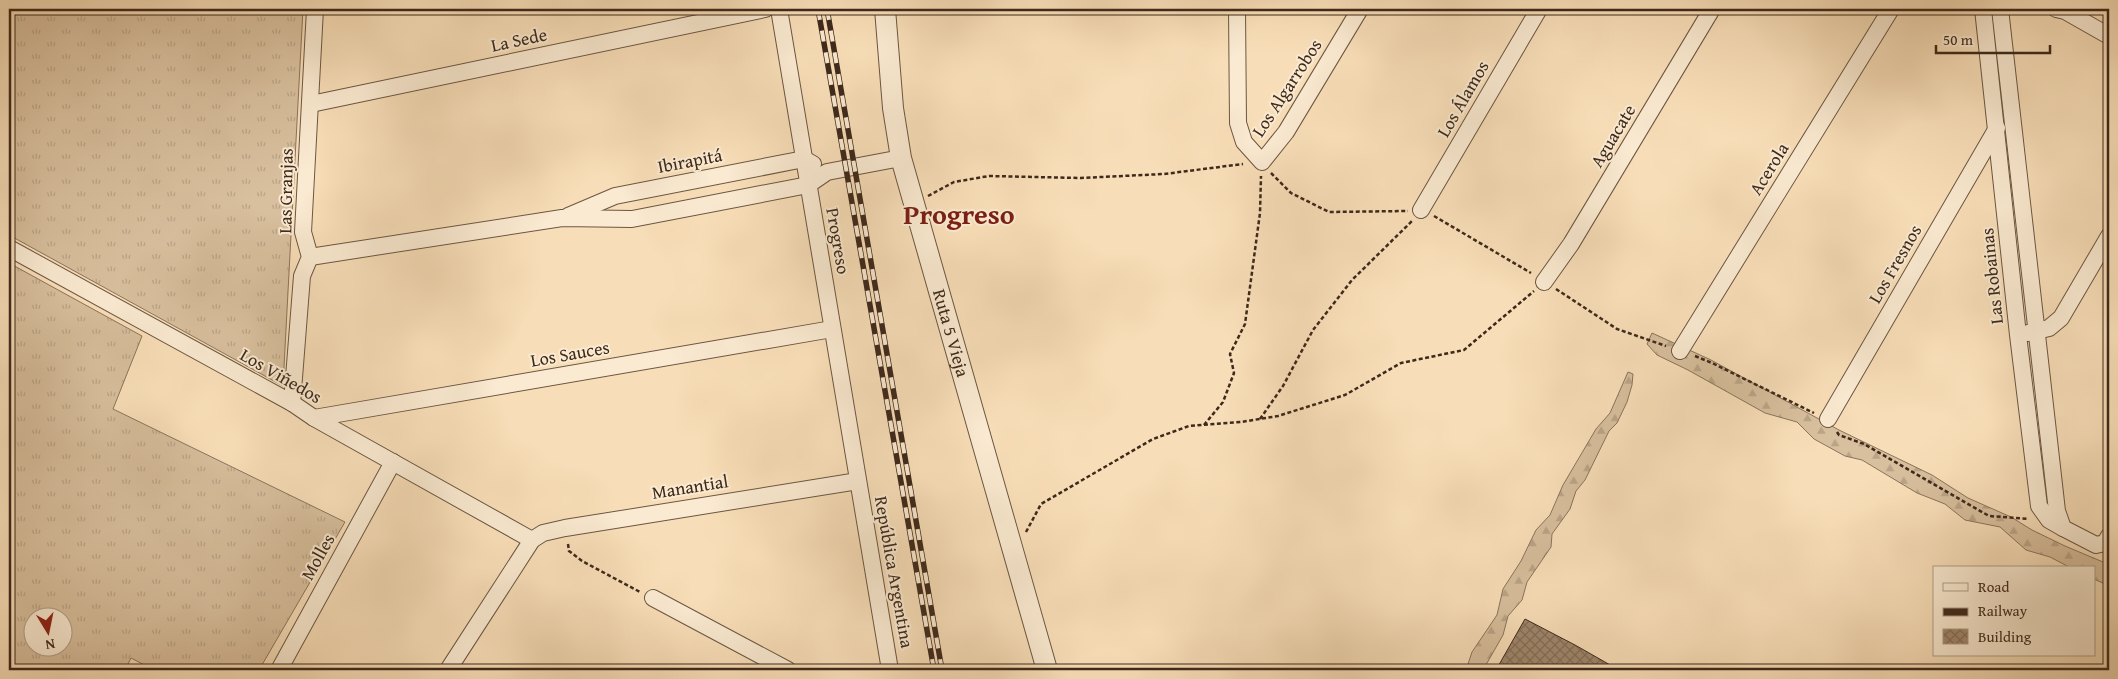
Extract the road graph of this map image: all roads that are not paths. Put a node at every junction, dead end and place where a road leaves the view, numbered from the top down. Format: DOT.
graph roads {
  1 [pos="315,9"];
  2 [pos="765,9"];
  3 [pos="779,9"];
  4 [pos="885,9"];
  5 [pos="1237,9"];
  6 [pos="1360,9"];
  7 [pos="1539,9"];
  8 [pos="1712,9"];
  9 [pos="1891,9"];
  10 [pos="1983,9"];
  11 [pos="2000,9"];
  12 [pos="2063,10"];
  13 [pos="2109,36"];
  14 [pos="311,104"];
  15 [pos="1996,128"];
  16 [pos="901,158"];
  17 [pos="804,159"];
  18 [pos="827,172"];
  19 [pos="808,185"];
  20 [pos="1421,210"];
  21 [pos="562,218"];
  22 [pos="2109,236"];
  23 [pos="9,248"];
  24 [pos="310,257"];
  25 [pos="1544,282"];
  26 [pos="832,329"];
  27 [pos="2037,332"];
  28 [pos="2018,335"];
  29 [pos="1680,351"];
  30 [pos="292,403"];
  31 [pos="314,418"];
  32 [pos="1828,419"];
  33 [pos="393,462"];
  34 [pos="858,481"];
  35 [pos="2056,524"];
  36 [pos="2107,539"];
  37 [pos="532,540"];
  38 [pos="653,598"];
  39 [pos="1045,662"];
  40 [pos="279,670"];
  41 [pos="448,670"];
  42 [pos="788,670"];
  43 [pos="890,670"];
  1 -- 14 [label="street, Las Granjas"];
  2 -- 14 [label="street, La Sede"];
  3 -- 17 [label="street, Progreso"];
  4 -- 16 [label="street, Ruta 5 Vieja"];
  5 -- 6 [label="street, Los Algarrobos"];
  7 -- 20 [label="street, Los Álamos"];
  8 -- 25 [label="street, Aguacate"];
  9 -- 29 [label="street, Acerola"];
  10 -- 15 [label="street, Las Robainas"];
  11 -- 27 [label="street"];
  12 -- 13 [label="street"];
  14 -- 24 [label="street, Las Granjas"];
  15 -- 28 [label="street, Las Robainas"];
  15 -- 32 [label="street, Los Fresnos"];
  16 -- 18 [label="street, Ibirapitá"];
  16 -- 39 [label="street, Ruta 5 Vieja"];
  17 -- 18 [label="street"];
  17 -- 19 [label="street, Progreso"];
  17 -- 21 [label="street, Ibirapitá"];
  18 -- 19 [label="street, Ibirapitá"];
  19 -- 21 [label="street, Ibirapitá"];
  19 -- 26 [label="street, Progreso"];
  21 -- 24 [label="street, Ibirapitá"];
  22 -- 27 [label="street"];
  23 -- 30 [label="street, Los Viñedos"];
  24 -- 30 [label="street"];
  26 -- 31 [label="street, Los Sauces"];
  26 -- 34 [label="street, Progreso"];
  27 -- 28 [label="street"];
  27 -- 35 [label="street"];
  28 -- 35 [label="street, Las Robainas"];
  30 -- 31 [label="street, Los Viñedos"];
  31 -- 33 [label="street, Los Viñedos"];
  33 -- 37 [label="street, Los Viñedos"];
  33 -- 40 [label="street, Molles"];
  34 -- 37 [label="street, Manantial"];
  34 -- 43 [label="street, República Argentina"];
  35 -- 36 [label="street"];
  37 -- 41 [label="street"];
  38 -- 42 [label="street"];
}
